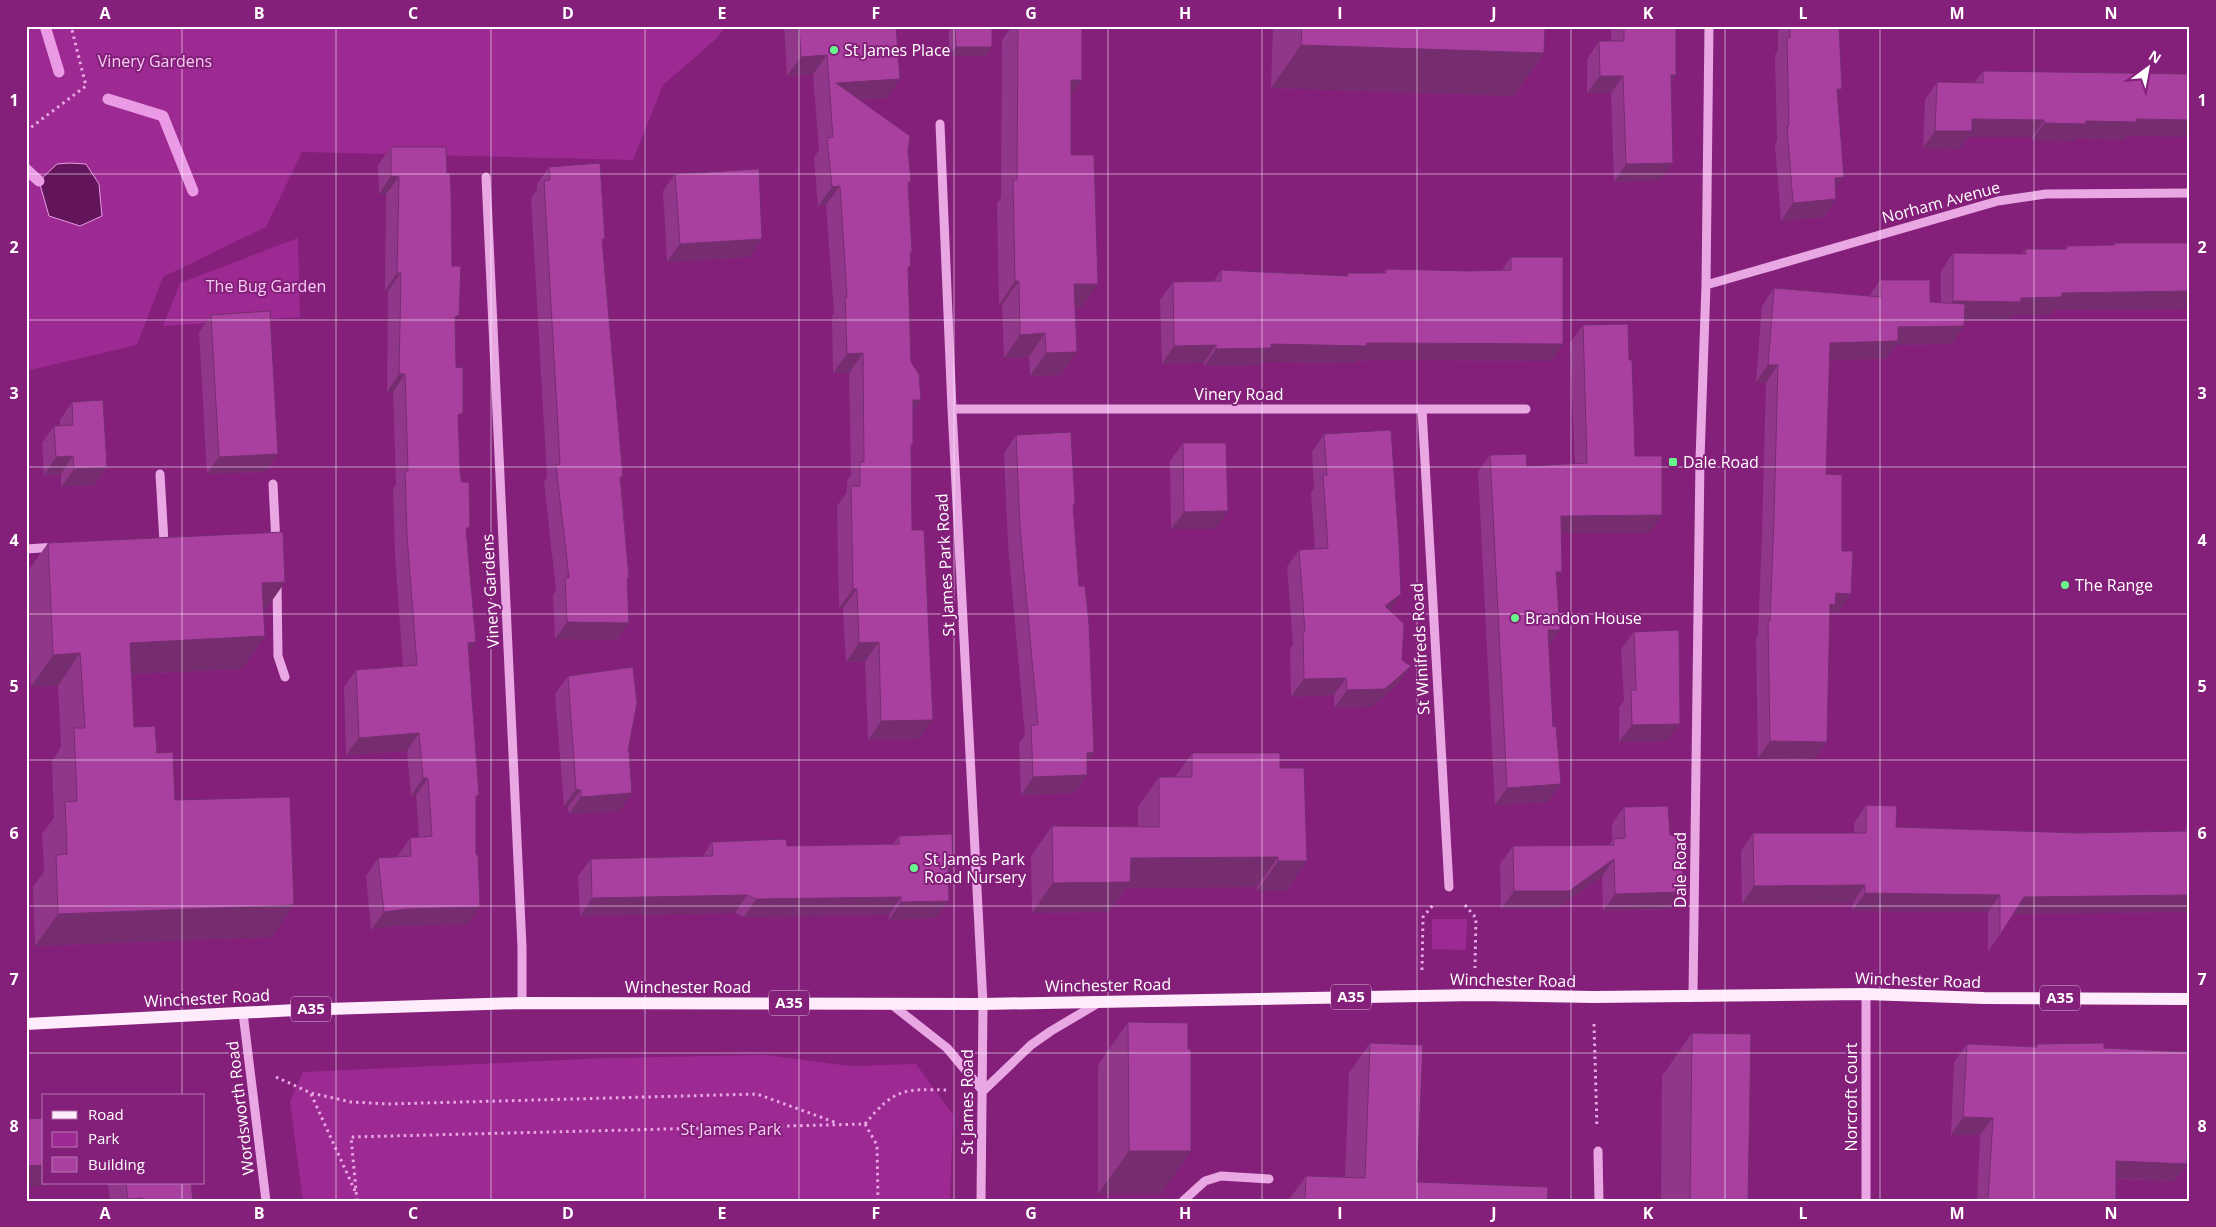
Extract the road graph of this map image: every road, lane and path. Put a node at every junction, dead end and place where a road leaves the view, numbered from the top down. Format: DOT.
graph roads {
  1 [pos="71,26"];
  2 [pos="1709,26"];
  3 [pos="940,124"];
  4 [pos="26,131"];
  5 [pos="486,177"];
  6 [pos="2190,193"];
  7 [pos="1706,285"];
  8 [pos="952,409"];
  9 [pos="1422,409"];
  10 [pos="1526,409"];
  11 [pos="160,474"];
  12 [pos="273,484"];
  13 [pos="154,543"];
  14 [pos="65,547"];
  15 [pos="26,548"];
  16 [pos="276,554"];
  17 [pos="277,572"];
  18 [pos="285,677"];
  19 [pos="1449,887"];
  20 [pos="1475,994"];
  21 [pos="1866,994"];
  22 [pos="1693,995"];
  23 [pos="1422,996"];
  24 [pos="1593,997"];
  25 [pos="2190,999"];
  26 [pos="1101,1002"];
  27 [pos="522,1003"];
  28 [pos="890,1003"];
  29 [pos="983,1004"];
  30 [pos="244,1012"];
  31 [pos="26,1024"];
  32 [pos="248,1063"];
  33 [pos="928,1090"];
  34 [pos="984,1091"];
  35 [pos="311,1093"];
  36 [pos="840,1124"];
  37 [pos="865,1124"];
  38 [pos="1598,1151"];
  39 [pos="1269,1179"];
  40 [pos="356,1194"];
  41 [pos="266,1201"];
  42 [pos="357,1201"];
  43 [pos="878,1201"];
  44 [pos="982,1201"];
  45 [pos="1183,1201"];
  46 [pos="1599,1201"];
  47 [pos="1866,1201"];
  1 -- 4 [label="path"];
  2 -- 7 [label="street, Dale Road"];
  3 -- 8 [label="street, St James Park Road"];
  5 -- 27 [label="street, Vinery Gardens"];
  6 -- 7 [label="street, Norham Avenue"];
  7 -- 22 [label="street, Dale Road"];
  8 -- 9 [label="street, Vinery Road"];
  8 -- 29 [label="street, St James Park Road"];
  9 -- 10 [label="street, Vinery Road"];
  9 -- 19 [label="street, St Winifreds Road"];
  11 -- 13 [label="street"];
  12 -- 16 [label="street"];
  14 -- 15 [label="street"];
  17 -- 18 [label="street"];
  19 -- 20 [label="path"];
  19 -- 23 [label="path"];
  20 -- 23 [label="main road, Winchester Road / A35"];
  20 -- 24 [label="main road, Winchester Road / A35"];
  21 -- 22 [label="main road, Winchester Road / A35"];
  21 -- 25 [label="main road, Winchester Road / A35"];
  21 -- 47 [label="street, Norcroft Court"];
  22 -- 24 [label="main road, Winchester Road / A35"];
  23 -- 26 [label="main road, Winchester Road / A35"];
  24 -- 38 [label="path"];
  26 -- 29 [label="main road, Winchester Road / A35"];
  26 -- 34 [label="street"];
  27 -- 28 [label="main road, Winchester Road / A35"];
  27 -- 30 [label="main road, Winchester Road / A35"];
  28 -- 29 [label="main road, Winchester Road / A35"];
  28 -- 34 [label="street"];
  29 -- 34 [label="street, St James Road"];
  30 -- 31 [label="main road, Winchester Road / A35"];
  30 -- 32 [label="street, Wordsworth Road"];
  32 -- 35 [label="path"];
  32 -- 41 [label="street, Wordsworth Road"];
  33 -- 37 [label="path"];
  34 -- 44 [label="street, St James Road"];
  35 -- 36 [label="path"];
  35 -- 40 [label="path"];
  36 -- 37 [label="path"];
  36 -- 40 [label="path"];
  37 -- 43 [label="path"];
  38 -- 46 [label="street"];
  39 -- 45 [label="street"];
  40 -- 42 [label="path"];
}
